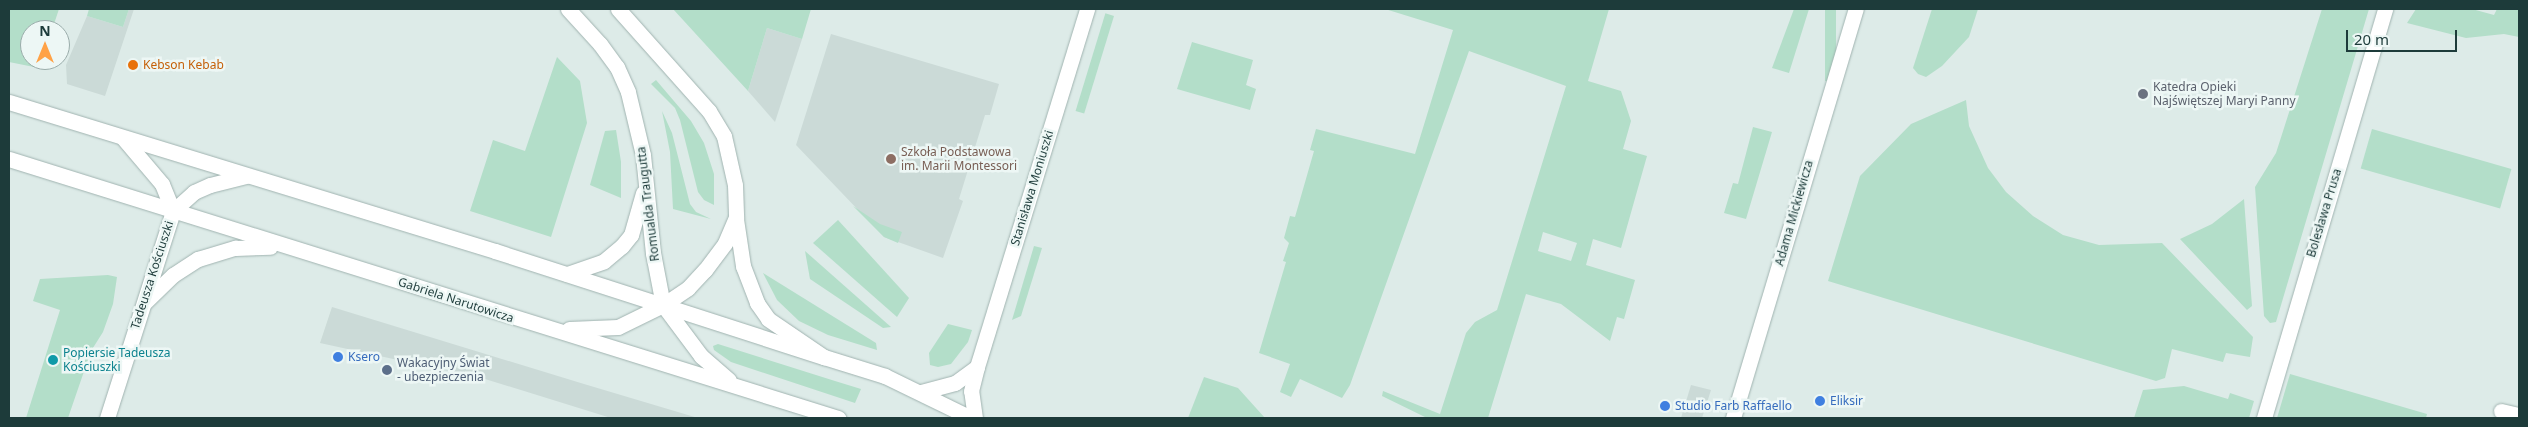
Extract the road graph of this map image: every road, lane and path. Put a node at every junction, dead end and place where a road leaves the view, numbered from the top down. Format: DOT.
graph roads {
  1 [pos="568,9"];
  2 [pos="618,9"];
  3 [pos="1088,9"];
  4 [pos="1856,9"];
  5 [pos="2385,9"];
  6 [pos="9,102"];
  7 [pos="118,134"];
  8 [pos="9,159"];
  9 [pos="246,176"];
  10 [pos="646,182"];
  11 [pos="173,211"];
  12 [pos="736,219"];
  13 [pos="298,250"];
  14 [pos="567,274"];
  15 [pos="663,305"];
  16 [pos="141,307"];
  17 [pos="545,328"];
  18 [pos="824,357"];
  19 [pos="977,367"];
  20 [pos="740,388"];
  21 [pos="922,392"];
  22 [pos="2501,411"];
  23 [pos="2519,415"];
  24 [pos="107,418"];
  25 [pos="838,418"];
  26 [pos="973,418"];
  27 [pos="1733,418"];
  28 [pos="2264,418"];
  1 -- 10 [label="street, Romualda Traugutta"];
  2 -- 12 [label="street"];
  3 -- 19 [label="street, Stanisława Moniuszki"];
  4 -- 27 [label="street, Adama Mickiewicza"];
  5 -- 28 [label="street, Bolesława Prusa"];
  6 -- 7 [label="street"];
  7 -- 9 [label="street"];
  7 -- 11 [label="street"];
  8 -- 11 [label="street, Gabriela Narutowicza"];
  9 -- 11 [label="street, Tadeusza Kościuszki"];
  9 -- 14 [label="street"];
  10 -- 14 [label="street"];
  10 -- 15 [label="street, Romualda Traugutta"];
  11 -- 13 [label="street, Gabriela Narutowicza"];
  11 -- 16 [label="street, Tadeusza Kościuszki"];
  12 -- 15 [label="street"];
  12 -- 18 [label="street"];
  13 -- 16 [label="street"];
  13 -- 17 [label="street, Gabriela Narutowicza"];
  14 -- 15 [label="street"];
  15 -- 17 [label="street"];
  15 -- 18 [label="street"];
  15 -- 20 [label="street, Gabriela Narutowicza"];
  16 -- 24 [label="street, Tadeusza Kościuszki"];
  17 -- 20 [label="street, Gabriela Narutowicza"];
  18 -- 21 [label="street"];
  19 -- 21 [label="street"];
  19 -- 26 [label="street, Stanisława Moniuszki"];
  20 -- 25 [label="street, Gabriela Narutowicza"];
  21 -- 26 [label="street"];
  22 -- 23 [label="street"];
}
